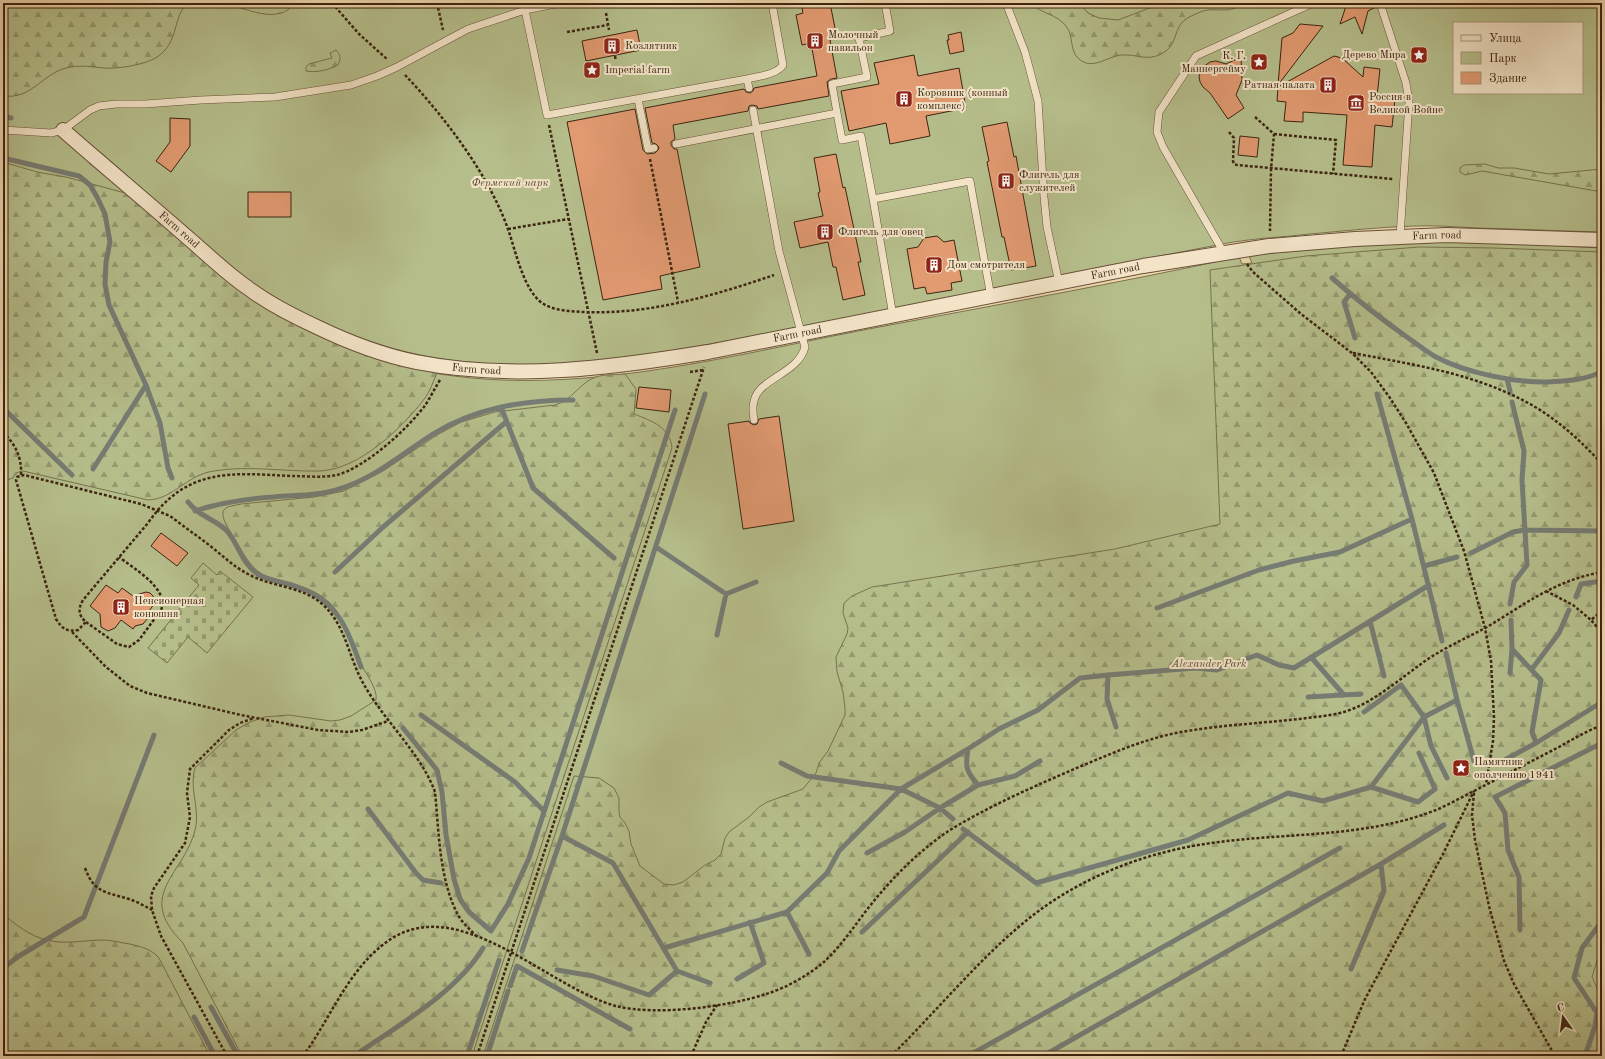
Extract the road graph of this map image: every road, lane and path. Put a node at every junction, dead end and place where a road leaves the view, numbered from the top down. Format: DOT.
graph roads {
  1 [pos="332,3"];
  2 [pos="437,3"];
  3 [pos="560,3"];
  4 [pos="772,3"];
  5 [pos="885,3"];
  6 [pos="1006,3"];
  7 [pos="1313,3"];
  8 [pos="1380,3"];
  9 [pos="525,10"];
  10 [pos="606,14"];
  11 [pos="608,25"];
  12 [pos="609,30"];
  13 [pos="567,32"];
  14 [pos="446,40"];
  15 [pos="615,56"];
  16 [pos="616,60"];
  17 [pos="397,67"];
  18 [pos="747,79"];
  19 [pos="748,88"];
  20 [pos="638,99"];
  21 [pos="752,110"];
  22 [pos="837,113"];
  23 [pos="547,115"];
  24 [pos="1255,117"];
  25 [pos="3,130"];
  26 [pos="63,130"];
  27 [pos="756,130"];
  28 [pos="1229,132"];
  29 [pos="1274,134"];
  30 [pos="676,144"];
  31 [pos="651,148"];
  32 [pos="1271,169"];
  33 [pos="1333,174"];
  34 [pos="1403,180"];
  35 [pos="873,199"];
  36 [pos="568,219"];
  37 [pos="508,229"];
  38 [pos="1400,236"];
  39 [pos="1602,240"];
  40 [pos="1269,246"];
  41 [pos="1224,253"];
  42 [pos="1247,264"];
  43 [pos="784,271"];
  44 [pos="1059,283"];
  45 [pos="991,296"];
  46 [pos="678,302"];
  47 [pos="588,312"];
  48 [pos="894,316"];
  49 [pos="802,334"];
  50 [pos="708,352"];
  51 [pos="1352,353"];
  52 [pos="446,367"];
  53 [pos="600,368"];
  54 [pos="754,420"];
  55 [pos="3,432"];
  56 [pos="1602,464"];
  57 [pos="21,475"];
  58 [pos="158,509"];
  59 [pos="119,557"];
  60 [pos="1602,572"];
  61 [pos="1546,591"];
  62 [pos="1602,611"];
  63 [pos="1591,620"];
  64 [pos="86,622"];
  65 [pos="1485,628"];
  66 [pos="72,631"];
  67 [pos="1602,634"];
  68 [pos="254,718"];
  69 [pos="388,721"];
  70 [pos="1602,725"];
  71 [pos="1486,785"];
  72 [pos="1474,790"];
  73 [pos="85,868"];
  74 [pos="152,910"];
  75 [pos="477,937"];
  76 [pos="511,952"];
  77 [pos="717,1005"];
  78 [pos="227,1056"];
  79 [pos="303,1056"];
  80 [pos="478,1056"];
  81 [pos="691,1056"];
  82 [pos="891,1056"];
  83 [pos="1341,1056"];
  84 [pos="1555,1056"];
  1 -- 17 [label="path"];
  2 -- 14 [label="path"];
  3 -- 9 [label="lane"];
  4 -- 18 [label="lane"];
  5 -- 22 [label="lane"];
  6 -- 44 [label="lane"];
  7 -- 41 [label="lane"];
  8 -- 34 [label="lane"];
  9 -- 14 [label="lane"];
  9 -- 23 [label="lane"];
  10 -- 11 [label="path"];
  11 -- 12 [label="path"];
  11 -- 13 [label="path"];
  14 -- 17 [label="lane"];
  15 -- 16 [label="path"];
  17 -- 26 [label="lane"];
  17 -- 37 [label="path"];
  18 -- 19 [label="lane"];
  18 -- 20 [label="lane"];
  20 -- 23 [label="lane"];
  20 -- 31 [label="lane"];
  21 -- 27 [label="lane"];
  22 -- 27 [label="lane"];
  22 -- 35 [label="lane"];
  23 -- 36 [label="path"];
  24 -- 29 [label="path"];
  25 -- 26 [label="lane"];
  26 -- 52 [label="street, Farm road"];
  27 -- 30 [label="lane"];
  27 -- 43 [label="lane"];
  28 -- 32 [label="path"];
  29 -- 32 [label="path"];
  29 -- 33 [label="path"];
  31 -- 46 [label="path"];
  32 -- 33 [label="path"];
  32 -- 40 [label="path"];
  33 -- 34 [label="path"];
  34 -- 38 [label="lane"];
  35 -- 45 [label="lane"];
  35 -- 48 [label="lane"];
  36 -- 37 [label="path"];
  36 -- 47 [label="path"];
  37 -- 47 [label="path"];
  38 -- 39 [label="street, Farm road"];
  38 -- 40 [label="street, Farm road"];
  40 -- 41 [label="street, Farm road"];
  41 -- 44 [label="street, Farm road"];
  42 -- 51 [label="path"];
  43 -- 46 [label="path"];
  43 -- 49 [label="lane"];
  44 -- 45 [label="street, Farm road"];
  45 -- 48 [label="street, Farm road"];
  46 -- 47 [label="path"];
  47 -- 53 [label="path"];
  48 -- 49 [label="street, Farm road"];
  49 -- 50 [label="street, Farm road"];
  49 -- 54 [label="lane"];
  50 -- 53 [label="street, Farm road"];
  50 -- 76 [label="path"];
  51 -- 56 [label="path"];
  51 -- 65 [label="path"];
  52 -- 53 [label="street, Farm road"];
  52 -- 58 [label="path"];
  55 -- 57 [label="path"];
  57 -- 58 [label="path"];
  57 -- 66 [label="path"];
  58 -- 59 [label="path"];
  58 -- 69 [label="path"];
  59 -- 64 [label="path"];
  59 -- 64 [label="path"];
  60 -- 61 [label="path"];
  61 -- 63 [label="path"];
  61 -- 65 [label="path"];
  62 -- 63 [label="path"];
  63 -- 67 [label="path"];
  64 -- 66 [label="path"];
  65 -- 71 [label="path"];
  65 -- 77 [label="path"];
  66 -- 68 [label="path"];
  68 -- 69 [label="path"];
  68 -- 74 [label="path"];
  69 -- 75 [label="path"];
  70 -- 71 [label="path"];
  71 -- 72 [label="path"];
  72 -- 82 [label="path"];
  72 -- 83 [label="path"];
  72 -- 84 [label="path"];
  73 -- 74 [label="path"];
  74 -- 78 [label="path"];
  75 -- 76 [label="path"];
  75 -- 79 [label="path"];
  76 -- 77 [label="path"];
  76 -- 80 [label="path"];
  77 -- 81 [label="path"];
}
